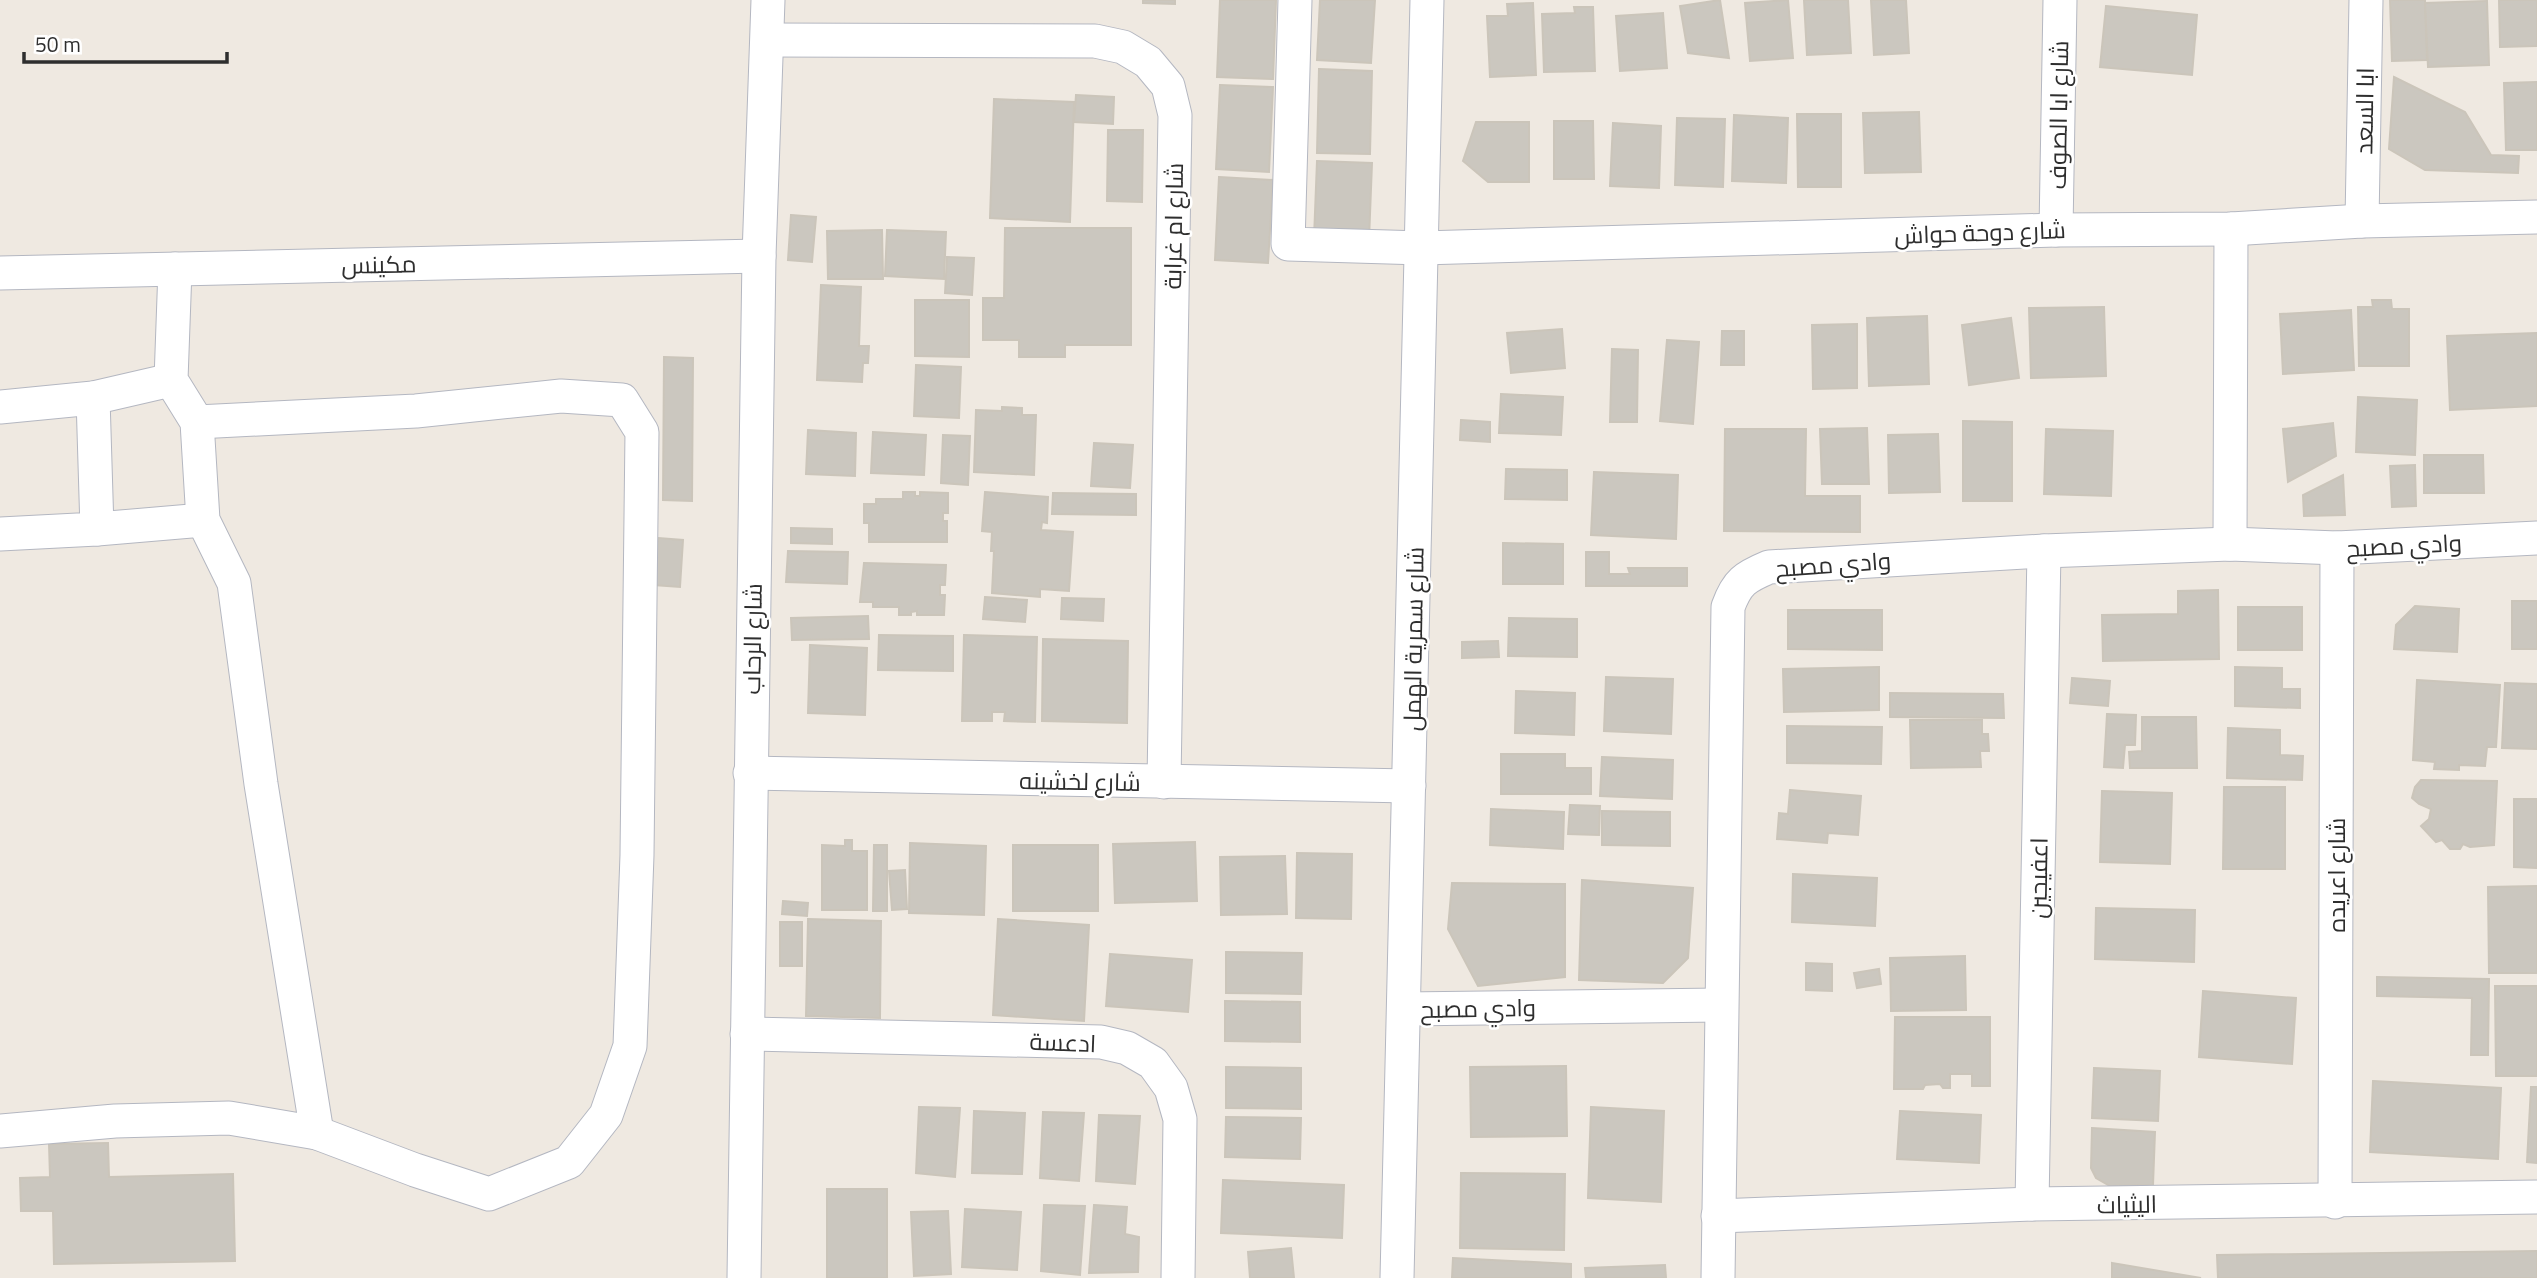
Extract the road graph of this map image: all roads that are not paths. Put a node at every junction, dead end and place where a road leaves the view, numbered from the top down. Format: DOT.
graph roads {
  1 [pos="768,0"];
  2 [pos="1295,0"];
  3 [pos="1427,0"];
  4 [pos="2060,0"];
  5 [pos="2366,0"];
  6 [pos="768,40"];
  7 [pos="2537,216"];
  8 [pos="2362,221"];
  9 [pos="2231,229"];
  10 [pos="2056,230"];
  11 [pos="1422,248"];
  12 [pos="759,256"];
  13 [pos="175,269"];
  14 [pos="0,273"];
  15 [pos="171,380"];
  16 [pos="93,398"];
  17 [pos="0,407"];
  18 [pos="197,422"];
  19 [pos="203,520"];
  20 [pos="97,529"];
  21 [pos="0,534"];
  22 [pos="2537,538"];
  23 [pos="2230,544"];
  24 [pos="2337,548"];
  25 [pos="2045,551"];
  26 [pos="750,773"];
  27 [pos="1164,782"];
  28 [pos="1409,786"];
  29 [pos="1720,1005"];
  30 [pos="1404,1009"];
  31 [pos="747,1034"];
  32 [pos="0,1131"];
  33 [pos="317,1133"];
  34 [pos="2537,1198"];
  35 [pos="2335,1202"];
  36 [pos="2032,1204"];
  37 [pos="1718,1216"];
  38 [pos="744,1278"];
  39 [pos="1178,1278"];
  40 [pos="1397,1278"];
  41 [pos="1718,1278"];
  1 -- 6 [label="street, شارع الرحاب"];
  2 -- 11 [label="street, شارع دوحة حواش"];
  3 -- 11 [label="street, شارع سمرية الهمل"];
  4 -- 10 [label="street, شارع ابا الصوف"];
  5 -- 8 [label="street, ابا السعد"];
  6 -- 12 [label="street, شارع الرحاب"];
  6 -- 27 [label="street, شارع ام غرابة"];
  7 -- 8 [label="street, شارع دوحة حواش"];
  8 -- 9 [label="street, شارع دوحة حواش"];
  9 -- 10 [label="street, شارع دوحة حواش"];
  9 -- 23 [label="street"];
  10 -- 11 [label="street, شارع دوحة حواش"];
  11 -- 28 [label="street, شارع سمرية الهمل"];
  12 -- 13 [label="street, مكينس"];
  12 -- 26 [label="street, شارع الرحاب"];
  13 -- 14 [label="street, مكينس"];
  13 -- 15 [label="street"];
  15 -- 16 [label="street"];
  15 -- 18 [label="street"];
  16 -- 17 [label="street"];
  16 -- 20 [label="street"];
  18 -- 19 [label="street"];
  18 -- 33 [label="street"];
  19 -- 20 [label="street"];
  19 -- 33 [label="street"];
  20 -- 21 [label="street"];
  22 -- 24 [label="street, وادي مصبح"];
  23 -- 24 [label="street, وادي مصبح"];
  23 -- 25 [label="street, وادي مصبح"];
  24 -- 35 [label="street, شارع اعريده"];
  25 -- 29 [label="street, وادي مصبح"];
  25 -- 36 [label="street, اعفيجين"];
  26 -- 27 [label="street, شارع لخشينه"];
  26 -- 31 [label="street, شارع الرحاب"];
  27 -- 28 [label="street, شارع لخشينه"];
  28 -- 30 [label="street, شارع سمرية الهمل"];
  29 -- 30 [label="street, وادي مصبح"];
  29 -- 37 [label="street, وادي مصبح"];
  30 -- 40 [label="street, شارع سمرية الهمل"];
  31 -- 38 [label="street, شارع الرحاب"];
  31 -- 39 [label="street, ادعسة"];
  32 -- 33 [label="street"];
  34 -- 35 [label="street, اليثياث"];
  35 -- 36 [label="street, اليثياث"];
  36 -- 37 [label="street, اليثياث"];
  37 -- 41 [label="street, وادي مصبح"];
}
